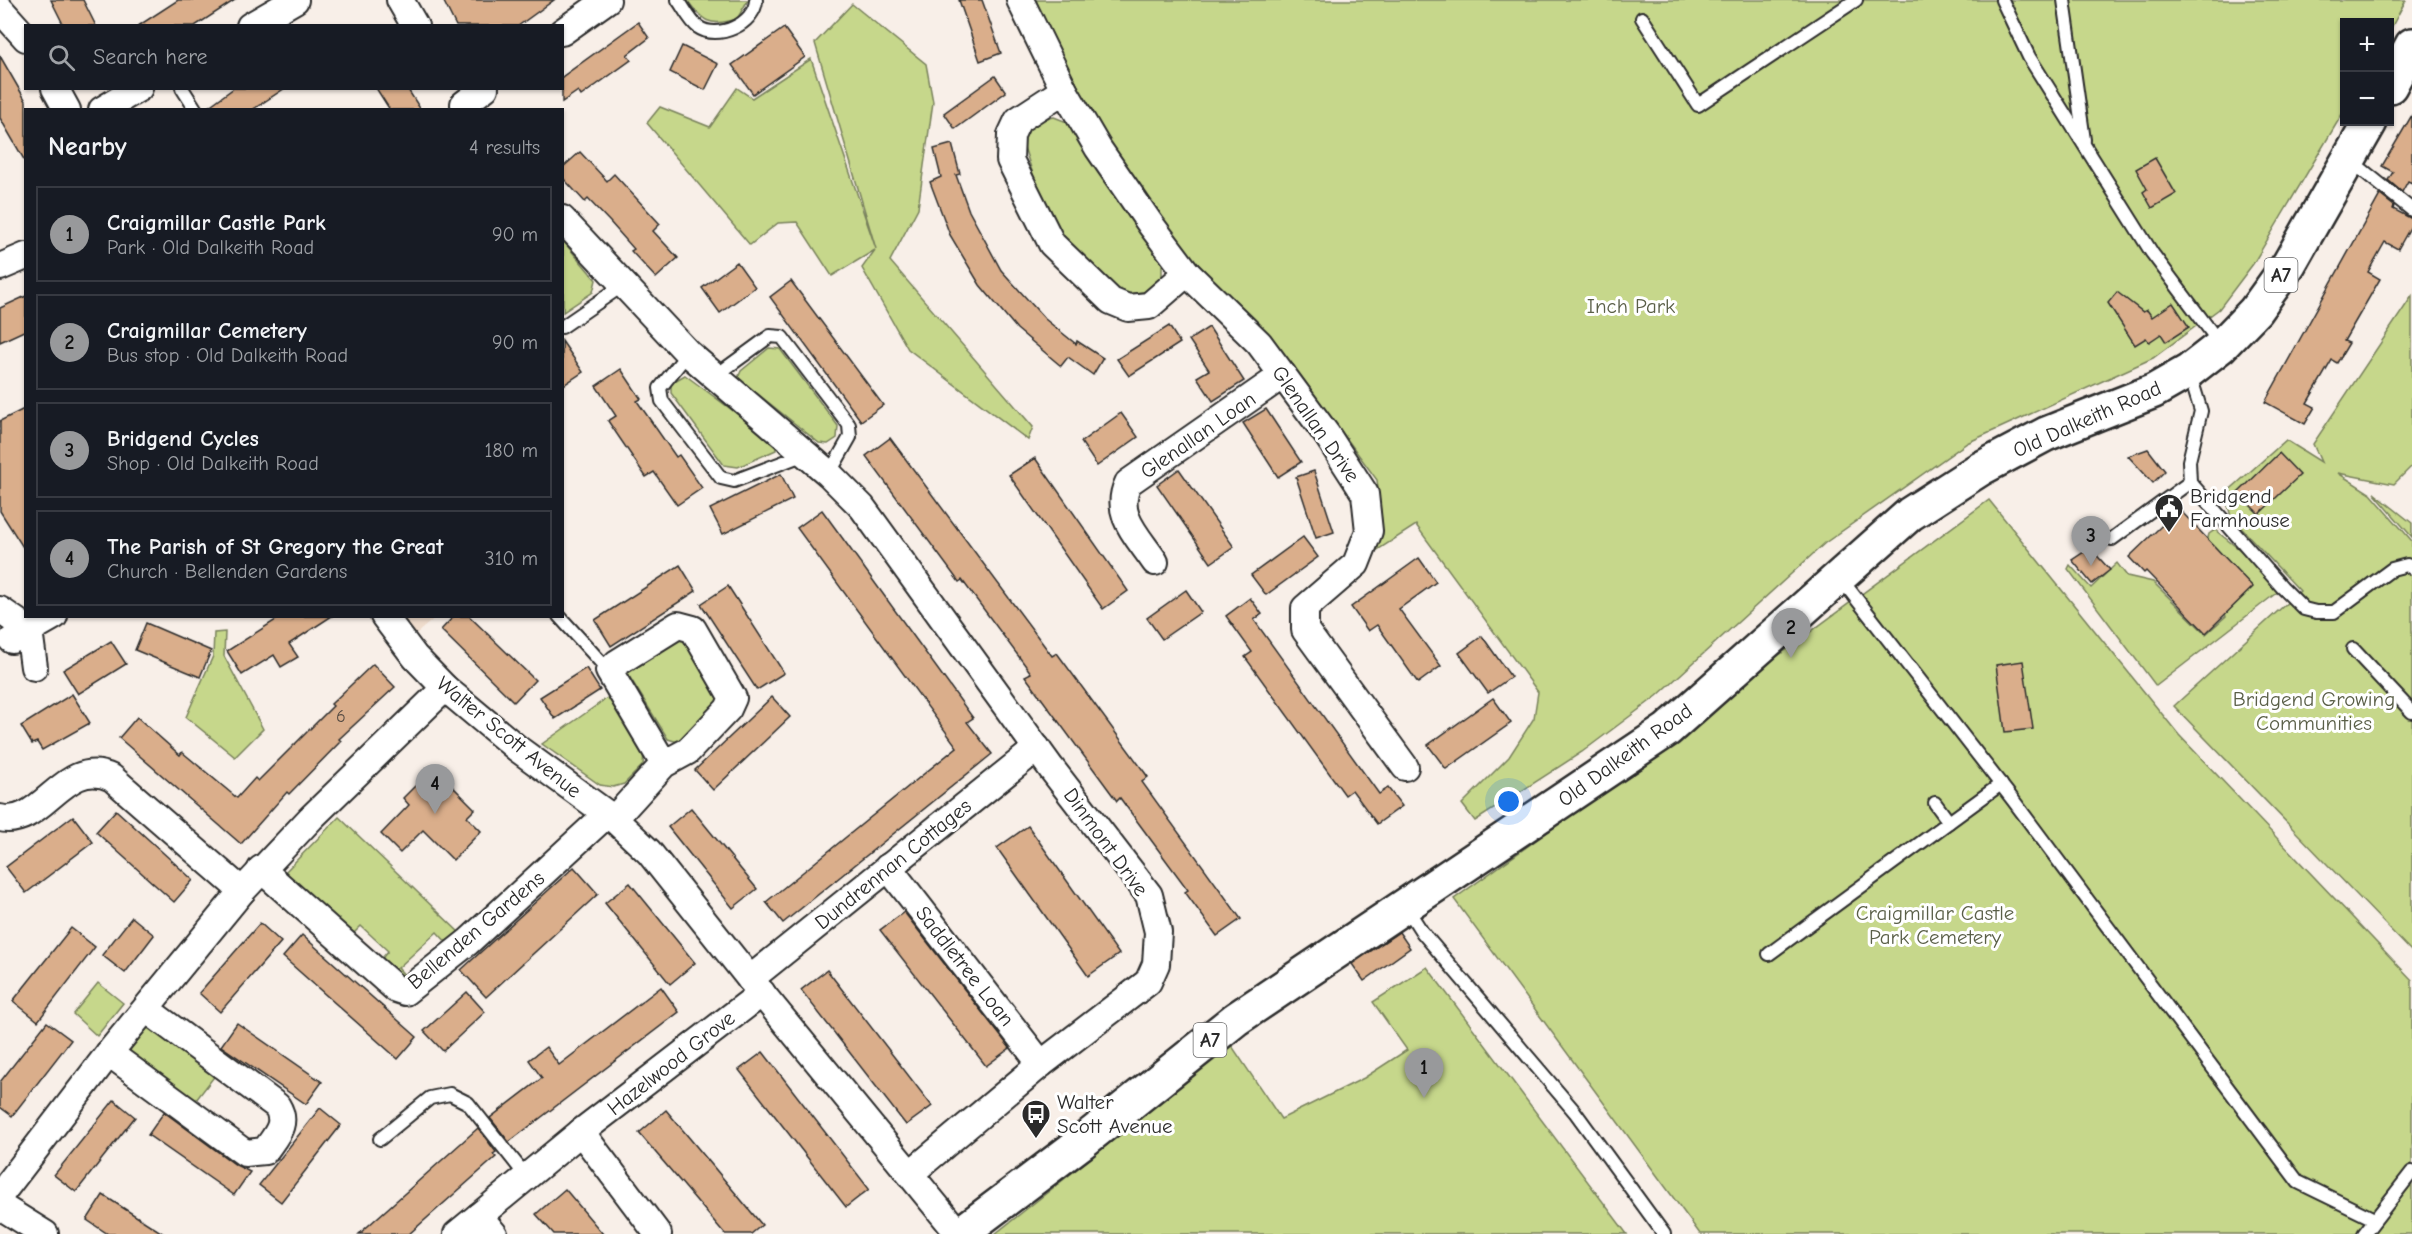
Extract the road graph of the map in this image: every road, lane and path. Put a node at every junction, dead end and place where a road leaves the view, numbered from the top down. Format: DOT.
graph roads {
  1 [pos="295,0"];
  2 [pos="400,0"];
  3 [pos="607,0"];
  4 [pos="678,0"];
  5 [pos="756,0"];
  6 [pos="1020,0"];
  7 [pos="1856,0"];
  8 [pos="2002,0"];
  9 [pos="2064,0"];
  10 [pos="0,9"];
  11 [pos="1642,18"];
  12 [pos="253,24"];
  13 [pos="414,24"];
  14 [pos="564,31"];
  15 [pos="24,36"];
  16 [pos="2412,45"];
  17 [pos="2394,79"];
  18 [pos="56,90"];
  19 [pos="136,90"];
  20 [pos="183,90"];
  21 [pos="481,90"];
  22 [pos="1064,90"];
  23 [pos="462,101"];
  24 [pos="66,108"];
  25 [pos="105,108"];
  26 [pos="195,108"];
  27 [pos="2368,126"];
  28 [pos="2085,147"];
  29 [pos="2349,159"];
  30 [pos="2412,210"];
  31 [pos="564,221"];
  32 [pos="24,257"];
  33 [pos="0,267"];
  34 [pos="1187,273"];
  35 [pos="623,285"];
  36 [pos="564,326"];
  37 [pos="2221,346"];
  38 [pos="688,353"];
  39 [pos="2189,371"];
  40 [pos="1283,375"];
  41 [pos="714,377"];
  42 [pos="805,454"];
  43 [pos="829,474"];
  44 [pos="2190,482"];
  45 [pos="2112,539"];
  46 [pos="1156,561"];
  47 [pos="2412,568"];
  48 [pos="1838,576"];
  49 [pos="0,610"];
  50 [pos="51,618"];
  51 [pos="388,618"];
  52 [pos="561,618"];
  53 [pos="21,635"];
  54 [pos="2353,649"];
  55 [pos="34,668"];
  56 [pos="609,671"];
  57 [pos="445,688"];
  58 [pos="2412,712"];
  59 [pos="1037,748"];
  60 [pos="664,764"];
  61 [pos="1405,767"];
  62 [pos="2001,784"];
  63 [pos="1935,802"];
  64 [pos="611,816"];
  65 [pos="0,818"];
  66 [pos="1949,822"];
  67 [pos="888,867"];
  68 [pos="261,869"];
  69 [pos="242,891"];
  70 [pos="1406,906"];
  71 [pos="1769,954"];
  72 [pos="756,986"];
  73 [pos="146,1009"];
  74 [pos="109,1053"];
  75 [pos="1041,1064"];
  76 [pos="581,1132"];
  77 [pos="380,1139"];
  78 [pos="2412,1172"];
  79 [pos="910,1173"];
  80 [pos="526,1176"];
  81 [pos="0,1195"];
  82 [pos="0,1206"];
  83 [pos="2374,1219"];
  84 [pos="487,1225"];
  85 [pos="45,1234"];
  86 [pos="457,1234"];
  87 [pos="658,1234"];
  88 [pos="960,1234"];
  89 [pos="1664,1234"];
  90 [pos="2364,1234"];
  1 -- 12 [label="street"];
  2 -- 13 [label="street"];
  3 -- 14 [label="street"];
  4 -- 5 [label="lane"];
  6 -- 22 [label="street, Glenallan Drive"];
  7 -- 11 [label="lane"];
  8 -- 28 [label="lane"];
  9 -- 28 [label="lane"];
  10 -- 15 [label="street"];
  16 -- 17 [label="main road"];
  18 -- 24 [label="street"];
  19 -- 25 [label="street"];
  20 -- 26 [label="lane"];
  21 -- 23 [label="street"];
  22 -- 34 [label="street, Glenallan Drive"];
  22 -- 34 [label="street"];
  27 -- 29 [label="main road, Old Dalkeith Road / A7"];
  28 -- 37 [label="lane"];
  29 -- 30 [label="lane"];
  29 -- 37 [label="main road, Old Dalkeith Road / A7"];
  31 -- 35 [label="street, Dinmont Drive"];
  32 -- 33 [label="street"];
  34 -- 40 [label="street, Glenallan Drive"];
  35 -- 36 [label="lane"];
  35 -- 38 [label="street, Dinmont Drive"];
  37 -- 39 [label="main road, Old Dalkeith Road / A7"];
  38 -- 41 [label="street, Dinmont Drive"];
  38 -- 42 [label="lane"];
  39 -- 44 [label="lane"];
  39 -- 48 [label="main road, Old Dalkeith Road / A7"];
  40 -- 46 [label="street, Glenallan Loan"];
  40 -- 61 [label="street, Glenallan Drive"];
  41 -- 42 [label="street, Dinmont Drive"];
  41 -- 43 [label="lane"];
  42 -- 43 [label="street, Dinmont Drive"];
  43 -- 59 [label="street, Dinmont Drive"];
  44 -- 45 [label="lane"];
  44 -- 47 [label="lane"];
  48 -- 62 [label="lane"];
  48 -- 70 [label="main road, Old Dalkeith Road / A7"];
  49 -- 53 [label="street"];
  50 -- 53 [label="street"];
  51 -- 57 [label="street, Walter Scott Avenue"];
  52 -- 56 [label="lane"];
  53 -- 55 [label="street"];
  54 -- 58 [label="lane"];
  56 -- 60 [label="street"];
  56 -- 60 [label="street"];
  57 -- 64 [label="street, Walter Scott Avenue"];
  57 -- 68 [label="street"];
  59 -- 67 [label="street, Dundrennan Cottages"];
  59 -- 75 [label="street, Dinmont Drive"];
  60 -- 64 [label="street"];
  62 -- 66 [label="lane"];
  62 -- 83 [label="lane"];
  63 -- 66 [label="lane"];
  64 -- 68 [label="street, Bellenden Gardens"];
  64 -- 72 [label="street, Walter Scott Avenue"];
  65 -- 69 [label="street"];
  66 -- 71 [label="lane"];
  67 -- 72 [label="street, Dundrennan Cottages"];
  67 -- 75 [label="street, Saddletree Loan"];
  68 -- 69 [label="street"];
  69 -- 73 [label="street"];
  70 -- 88 [label="main road, Old Dalkeith Road / A7"];
  70 -- 89 [label="lane"];
  72 -- 76 [label="street, Hazelwood Grove"];
  72 -- 79 [label="street, Walter Scott Avenue"];
  73 -- 74 [label="street"];
  73 -- 74 [label="street"];
  74 -- 81 [label="street"];
  75 -- 79 [label="street, Dinmont Drive"];
  76 -- 80 [label="street, Hazelwood Grove"];
  76 -- 87 [label="street"];
  77 -- 80 [label="lane"];
  78 -- 83 [label="lane"];
  79 -- 88 [label="street, Walter Scott Avenue"];
  80 -- 84 [label="street, Hazelwood Grove"];
  82 -- 85 [label="street"];
  83 -- 90 [label="lane"];
  84 -- 86 [label="street, Hazelwood Grove"];
}
